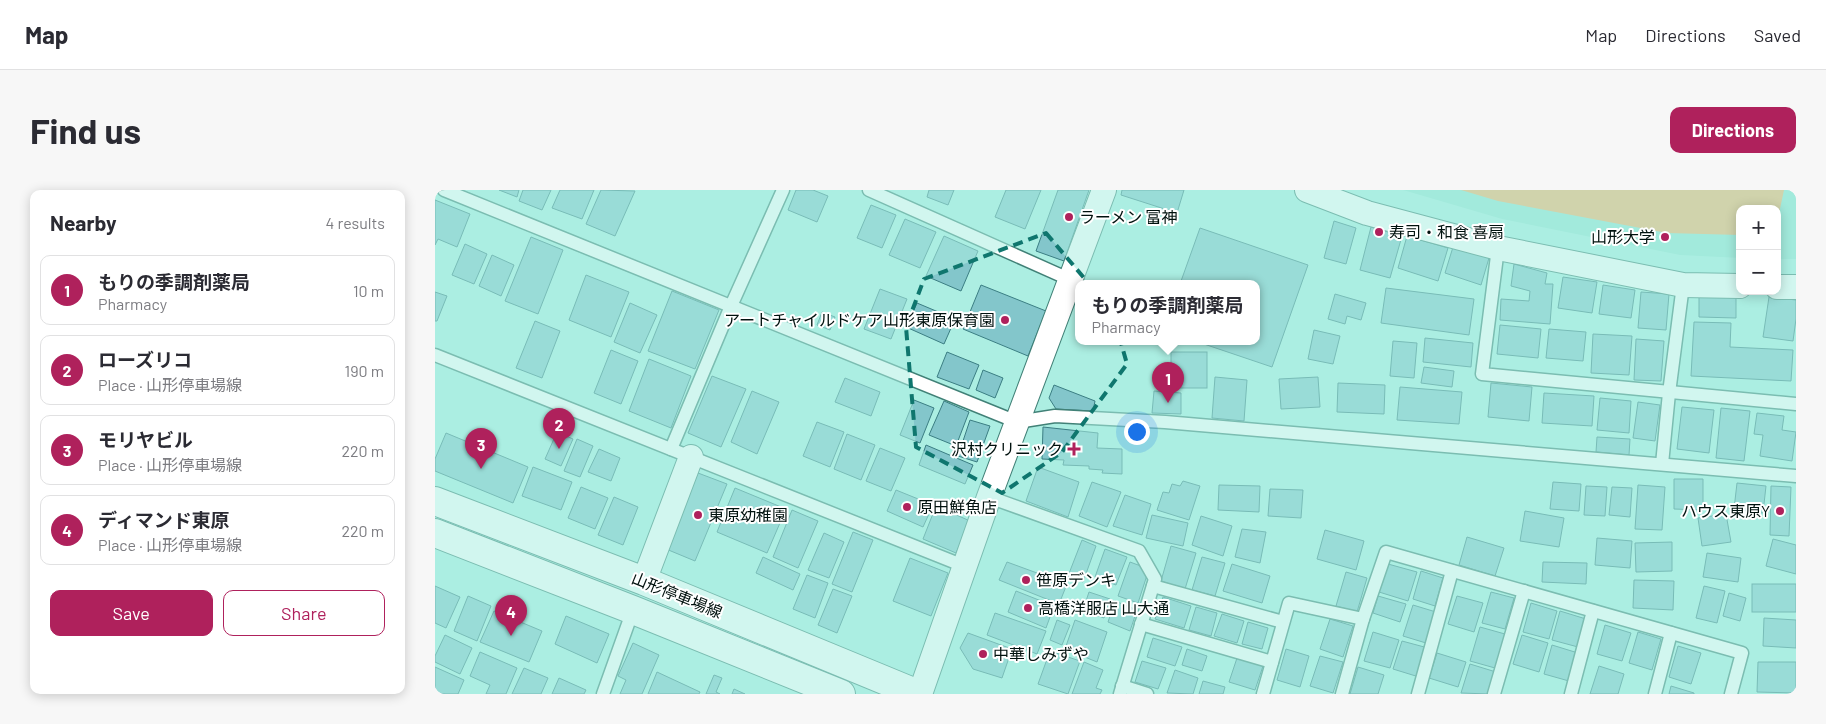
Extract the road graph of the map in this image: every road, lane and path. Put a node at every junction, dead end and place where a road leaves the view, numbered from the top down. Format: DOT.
graph roads {
  1 [pos="444,190"];
  2 [pos="783,190"];
  3 [pos="869,190"];
  4 [pos="1104,190"];
  5 [pos="1307,190"];
  6 [pos="1498,248"];
  7 [pos="1071,280"];
  8 [pos="1683,284"];
  9 [pos="1736,286"];
  10 [pos="1781,286"];
  11 [pos="1796,287"];
  12 [pos="731,306"];
  13 [pos="435,355"];
  14 [pos="1669,393"];
  15 [pos="1796,404"];
  16 [pos="1017,422"];
  17 [pos="681,453"];
  18 [pos="1662,464"];
  19 [pos="1796,476"];
  20 [pos="989,497"];
  21 [pos="435,500"];
  22 [pos="435,533"];
  23 [pos="964,566"];
  24 [pos="1452,571"];
  25 [pos="644,581"];
  26 [pos="1153,586"];
  27 [pos="1524,591"];
  28 [pos="633,610"];
  29 [pos="1593,611"];
  30 [pos="1363,619"];
  31 [pos="1283,622"];
  32 [pos="1141,624"];
  33 [pos="1671,633"];
  34 [pos="1272,662"];
  35 [pos="1121,690"];
  36 [pos="603,694"];
  37 [pos="841,694"];
  38 [pos="919,694"];
  39 [pos="1147,694"];
  40 [pos="1263,694"];
  41 [pos="1342,694"];
  42 [pos="1418,694"];
  43 [pos="1494,694"];
  44 [pos="1571,694"];
  45 [pos="1655,694"];
  46 [pos="1731,694"];
  1 -- 12 [label="lane"];
  2 -- 12 [label="lane"];
  3 -- 7 [label="lane"];
  4 -- 7 [label="street"];
  5 -- 6 [label="street"];
  6 -- 8 [label="street"];
  6 -- 14 [label="lane"];
  7 -- 16 [label="street"];
  8 -- 9 [label="street"];
  8 -- 14 [label="lane"];
  10 -- 11 [label="street"];
  12 -- 16 [label="lane"];
  12 -- 17 [label="lane"];
  13 -- 17 [label="lane"];
  14 -- 15 [label="lane"];
  14 -- 18 [label="lane"];
  16 -- 18 [label="lane"];
  16 -- 20 [label="street"];
  17 -- 23 [label="lane"];
  17 -- 25 [label="street"];
  18 -- 19 [label="lane"];
  20 -- 23 [label="street"];
  20 -- 26 [label="lane"];
  21 -- 25 [label="main road, 山形停車場線"];
  22 -- 28 [label="main road, 山形停車場線"];
  23 -- 38 [label="street"];
  24 -- 27 [label="lane"];
  24 -- 30 [label="lane"];
  24 -- 42 [label="lane"];
  25 -- 38 [label="main road, 山形停車場線"];
  26 -- 31 [label="lane"];
  26 -- 32 [label="lane"];
  27 -- 29 [label="lane"];
  27 -- 43 [label="lane"];
  28 -- 36 [label="lane"];
  28 -- 37 [label="main road, 山形停車場線"];
  29 -- 33 [label="lane"];
  29 -- 44 [label="lane"];
  30 -- 31 [label="lane"];
  30 -- 41 [label="lane"];
  31 -- 34 [label="lane"];
  32 -- 34 [label="lane"];
  32 -- 35 [label="lane"];
  33 -- 45 [label="lane"];
  33 -- 46 [label="lane"];
  34 -- 40 [label="lane"];
  35 -- 39 [label="lane"];
}
